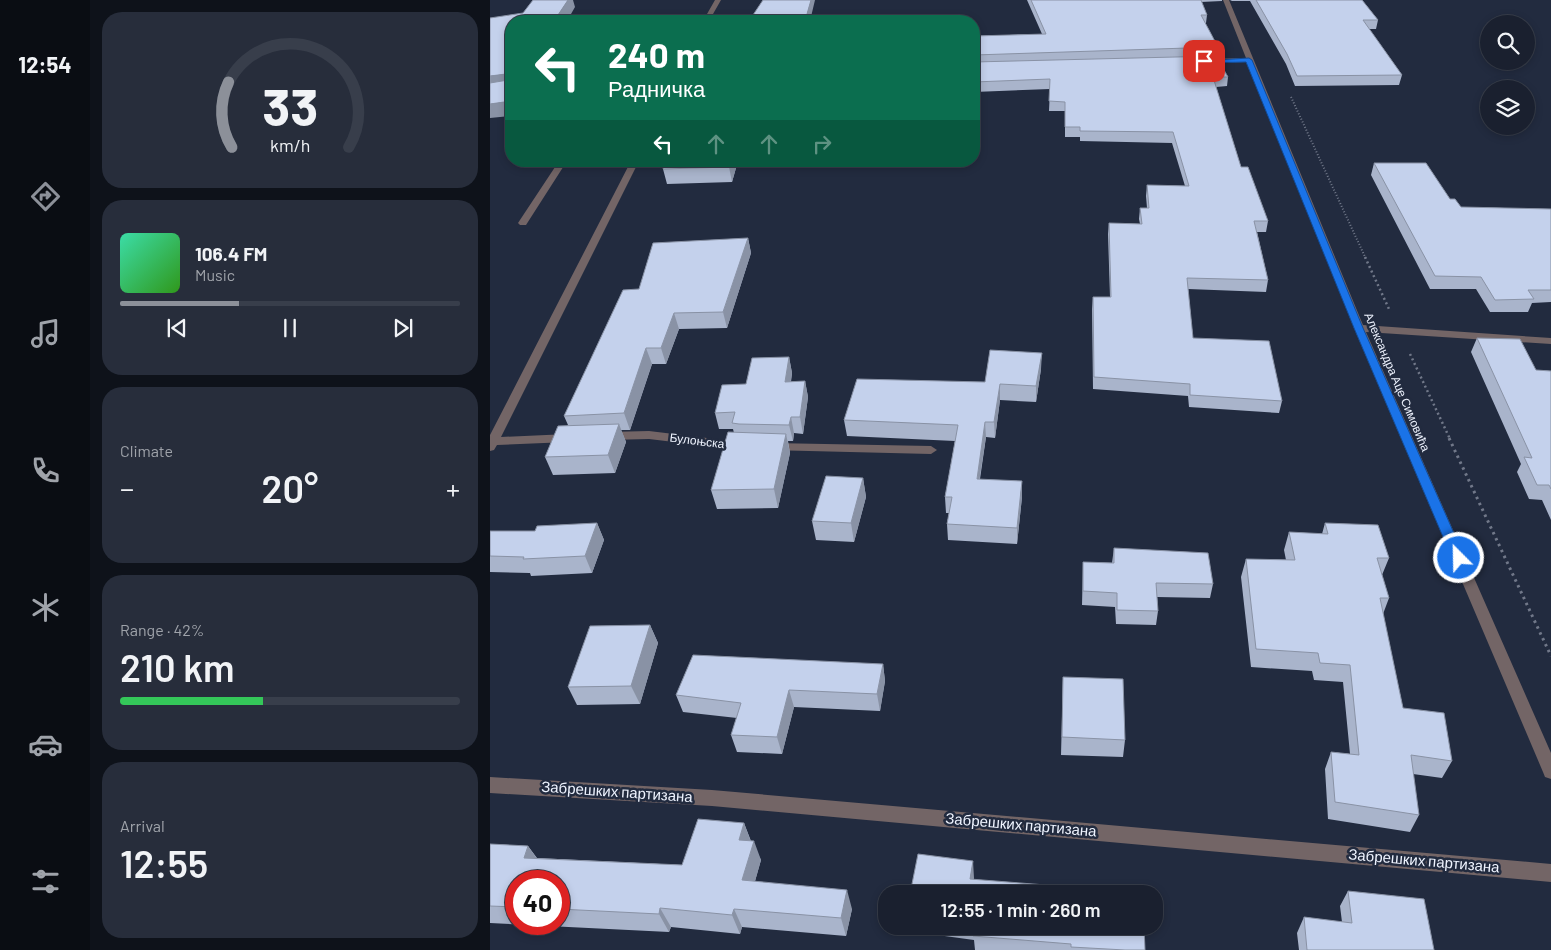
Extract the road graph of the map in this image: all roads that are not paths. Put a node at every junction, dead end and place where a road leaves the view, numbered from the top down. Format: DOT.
graph roads {
  1 [pos="718,0"];
  2 [pos="1226,0"];
  3 [pos="709,15"];
  4 [pos="1249,60"];
  5 [pos="1193,61"];
  6 [pos="559,167"];
  7 [pos="632,167"];
  8 [pos="523,223"];
  9 [pos="1359,328"];
  10 [pos="1551,341"];
  11 [pos="600,437"];
  12 [pos="581,438"];
  13 [pos="491,444"];
  14 [pos="931,450"];
  15 [pos="1551,772"];
  16 [pos="490,784"];
  17 [pos="1551,873"];
  1 -- 3 [label="street"];
  2 -- 4 [label="street, Александра Аце Симовића"];
  4 -- 5 [label="street"];
  4 -- 9 [label="street, Александра Аце Симовића"];
  6 -- 8 [label="street"];
  7 -- 13 [label="street"];
  9 -- 10 [label="street"];
  9 -- 15 [label="street, Александра Аце Симовића"];
  11 -- 14 [label="street, Булоњска"];
  12 -- 13 [label="street"];
  16 -- 17 [label="street, Забрешких партизана"];
}
